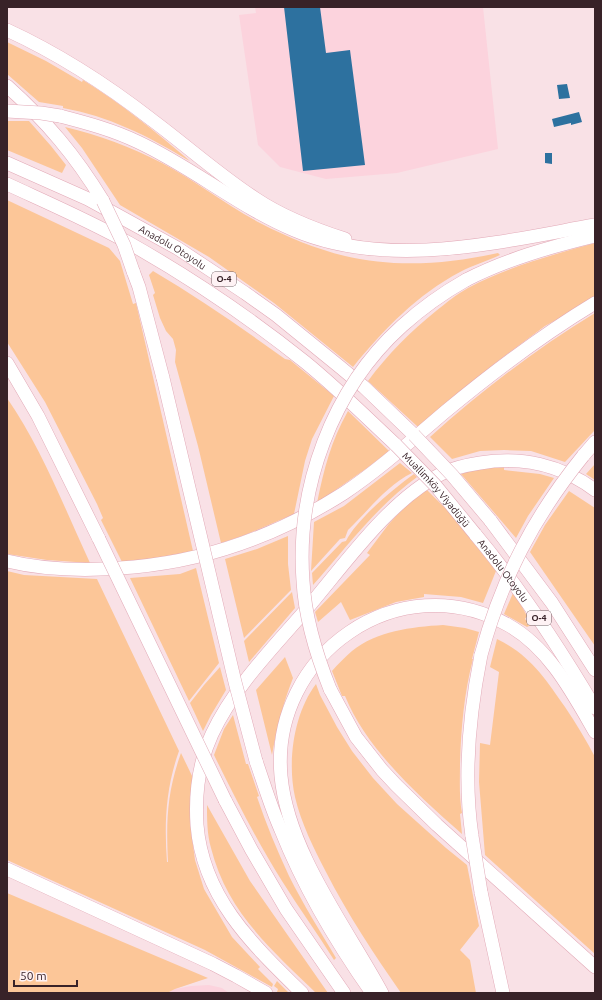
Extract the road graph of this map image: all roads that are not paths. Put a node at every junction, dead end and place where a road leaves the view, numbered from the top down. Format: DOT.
graph roads {
  1 [pos="7,30"];
  2 [pos="7,86"];
  3 [pos="7,111"];
  4 [pos="7,163"];
  5 [pos="7,184"];
  6 [pos="595,225"];
  7 [pos="595,236"];
  8 [pos="399,250"];
  9 [pos="595,303"];
  10 [pos="7,363"];
  11 [pos="414,435"];
  12 [pos="595,442"];
  13 [pos="396,445"];
  14 [pos="595,490"];
  15 [pos="490,520"];
  16 [pos="475,534"];
  17 [pos="7,561"];
  18 [pos="595,670"];
  19 [pos="595,708"];
  20 [pos="595,732"];
  21 [pos="7,869"];
  22 [pos="595,967"];
  23 [pos="266,993"];
  24 [pos="302,993"];
  25 [pos="344,993"];
  26 [pos="372,993"];
  27 [pos="382,993"];
  28 [pos="503,993"];
  1 -- 8 [label="highway"];
  2 -- 26 [label="highway, bridge"];
  3 -- 8 [label="highway, bridge"];
  4 -- 11 [label="highway, Anadolu Otoyolu / O-4"];
  5 -- 13 [label="highway, Anadolu Otoyolu / O-4"];
  6 -- 8 [label="highway"];
  7 -- 22 [label="highway, bridge"];
  9 -- 17 [label="highway"];
  10 -- 25 [label="highway, bridge"];
  11 -- 15 [label="highway, Muallimköy Viyadüğü / O-4, bridge"];
  12 -- 28 [label="highway, bridge"];
  13 -- 16 [label="highway, Muallimköy Viyadüğü / O-4, bridge"];
  14 -- 24 [label="highway"];
  15 -- 18 [label="highway, Anadolu Otoyolu / O-4"];
  16 -- 19 [label="highway, Anadolu Otoyolu / O-4"];
  20 -- 27 [label="highway"];
  21 -- 23 [label="highway"];
}
